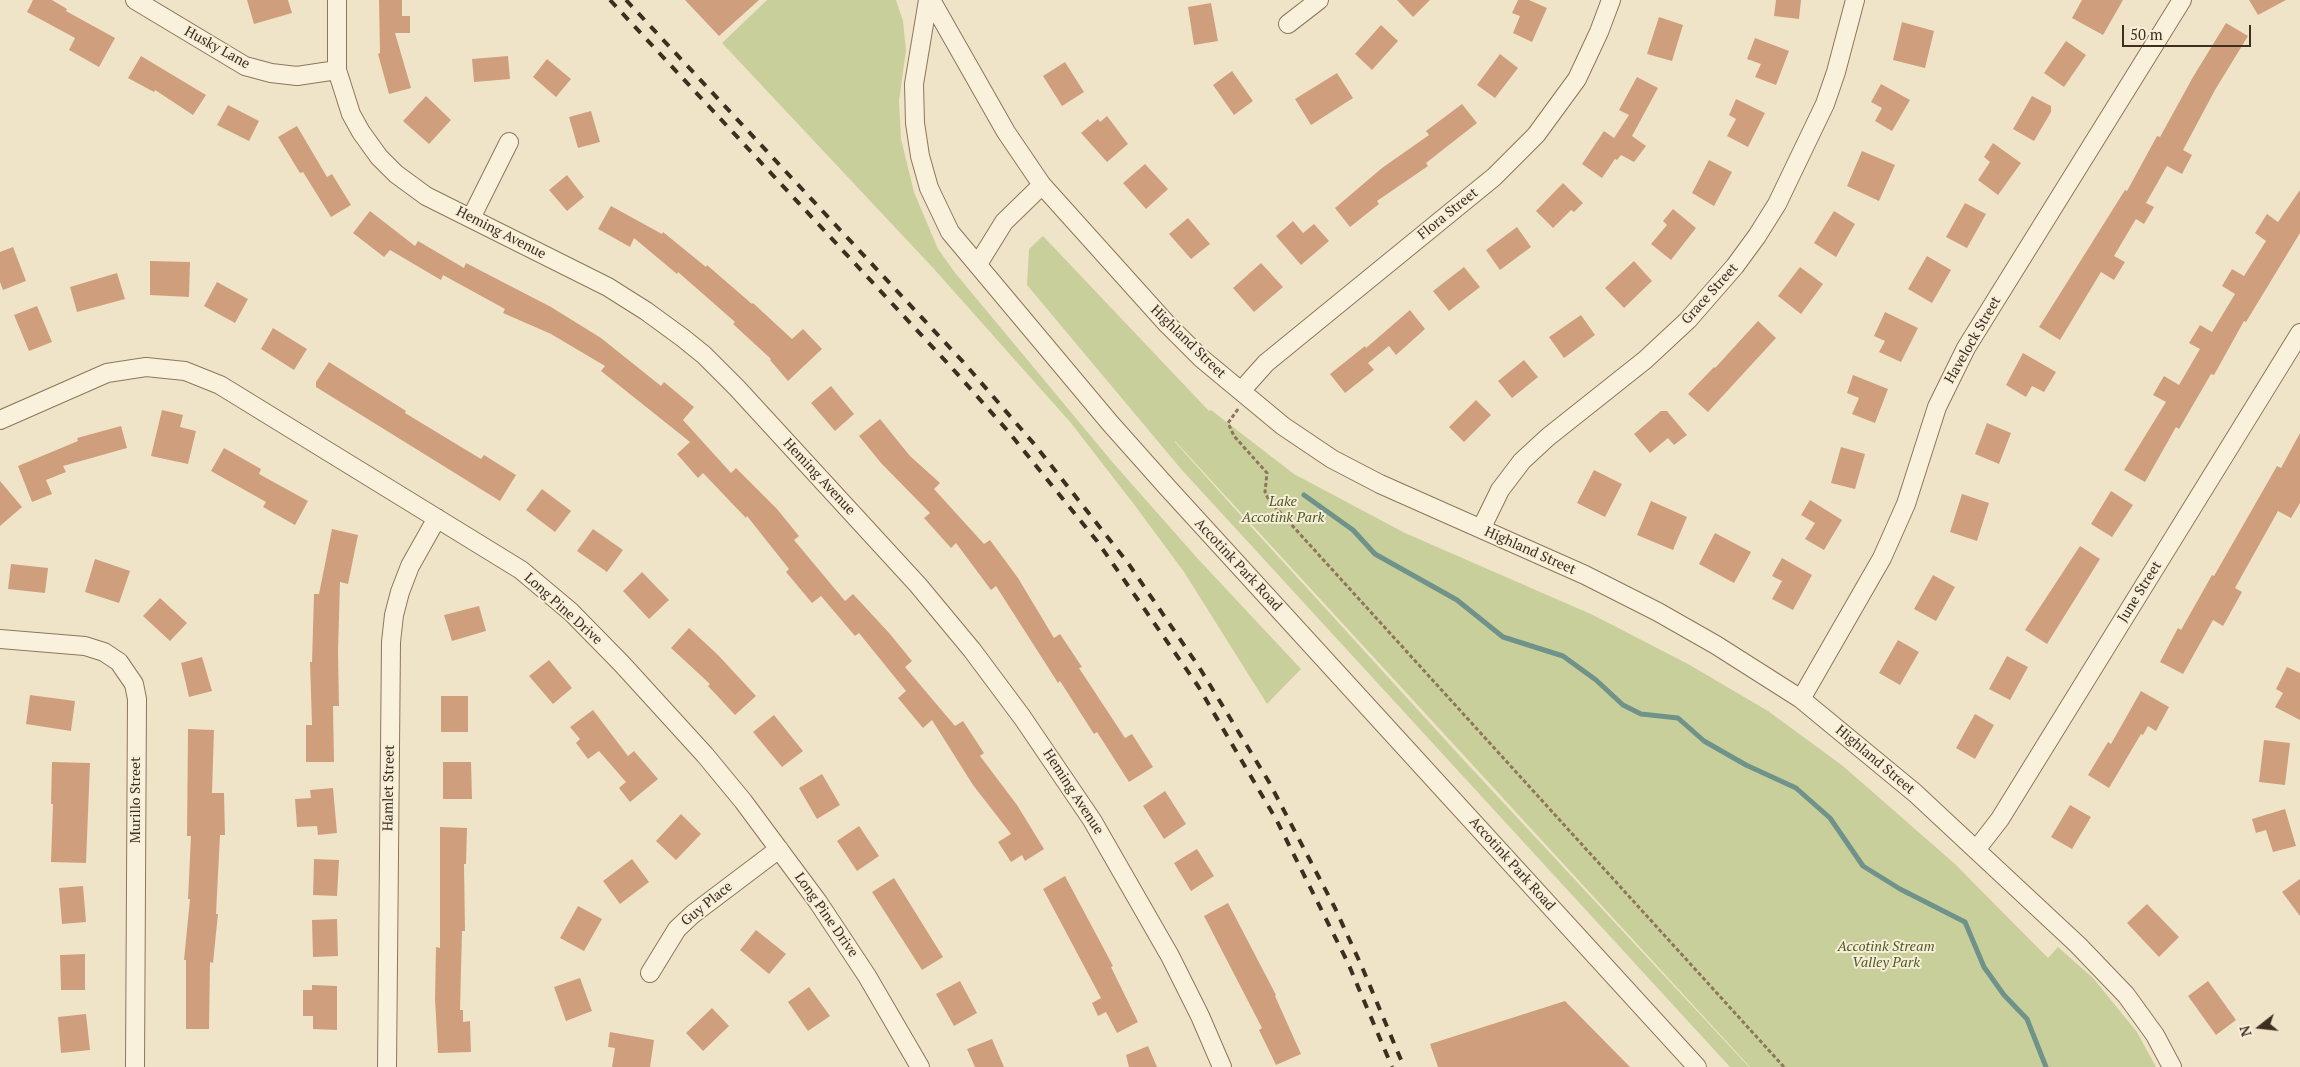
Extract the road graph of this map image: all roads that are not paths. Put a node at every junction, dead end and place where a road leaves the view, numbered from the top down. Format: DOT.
graph roads {
  1 [pos="134,0"];
  2 [pos="337,0"];
  3 [pos="929,0"];
  4 [pos="1319,0"];
  5 [pos="1611,0"];
  6 [pos="1855,0"];
  7 [pos="2182,0"];
  8 [pos="1288,24"];
  9 [pos="337,70"];
  10 [pos="509,142"];
  11 [pos="1042,185"];
  12 [pos="471,218"];
  13 [pos="978,264"];
  14 [pos="2300,333"];
  15 [pos="1245,394"];
  16 [pos="1,415"];
  17 [pos="437,518"];
  18 [pos="1481,529"];
  19 [pos="0,639"];
  20 [pos="1801,699"];
  21 [pos="779,849"];
  22 [pos="1976,850"];
  23 [pos="650,973"];
  24 [pos="135,1067"];
  25 [pos="386,1067"];
  26 [pos="920,1067"];
  27 [pos="1222,1067"];
  28 [pos="1698,1067"];
  29 [pos="2172,1067"];
  1 -- 9 [label="street, Husky Lane"];
  2 -- 9 [label="street, Heming Avenue"];
  3 -- 11 [label="street, Highland Street"];
  3 -- 13 [label="street, Accotink Park Road"];
  4 -- 8 [label="street"];
  5 -- 15 [label="street, Flora Street"];
  6 -- 18 [label="street, Grace Street"];
  7 -- 20 [label="street, Havelock Street"];
  9 -- 12 [label="street, Heming Avenue"];
  10 -- 12 [label="street"];
  11 -- 13 [label="street"];
  11 -- 15 [label="street, Highland Street"];
  12 -- 27 [label="street, Heming Avenue"];
  13 -- 28 [label="street, Accotink Park Road"];
  14 -- 22 [label="street, June Street"];
  15 -- 18 [label="street, Highland Street"];
  16 -- 17 [label="street, Long Pine Drive"];
  17 -- 21 [label="street, Long Pine Drive"];
  17 -- 25 [label="street, Hamlet Street"];
  18 -- 20 [label="street, Highland Street"];
  19 -- 24 [label="street, Murillo Street"];
  20 -- 22 [label="street, Highland Street"];
  21 -- 23 [label="street, Guy Place"];
  21 -- 26 [label="street, Long Pine Drive"];
  22 -- 29 [label="street, Highland Street"];
}
